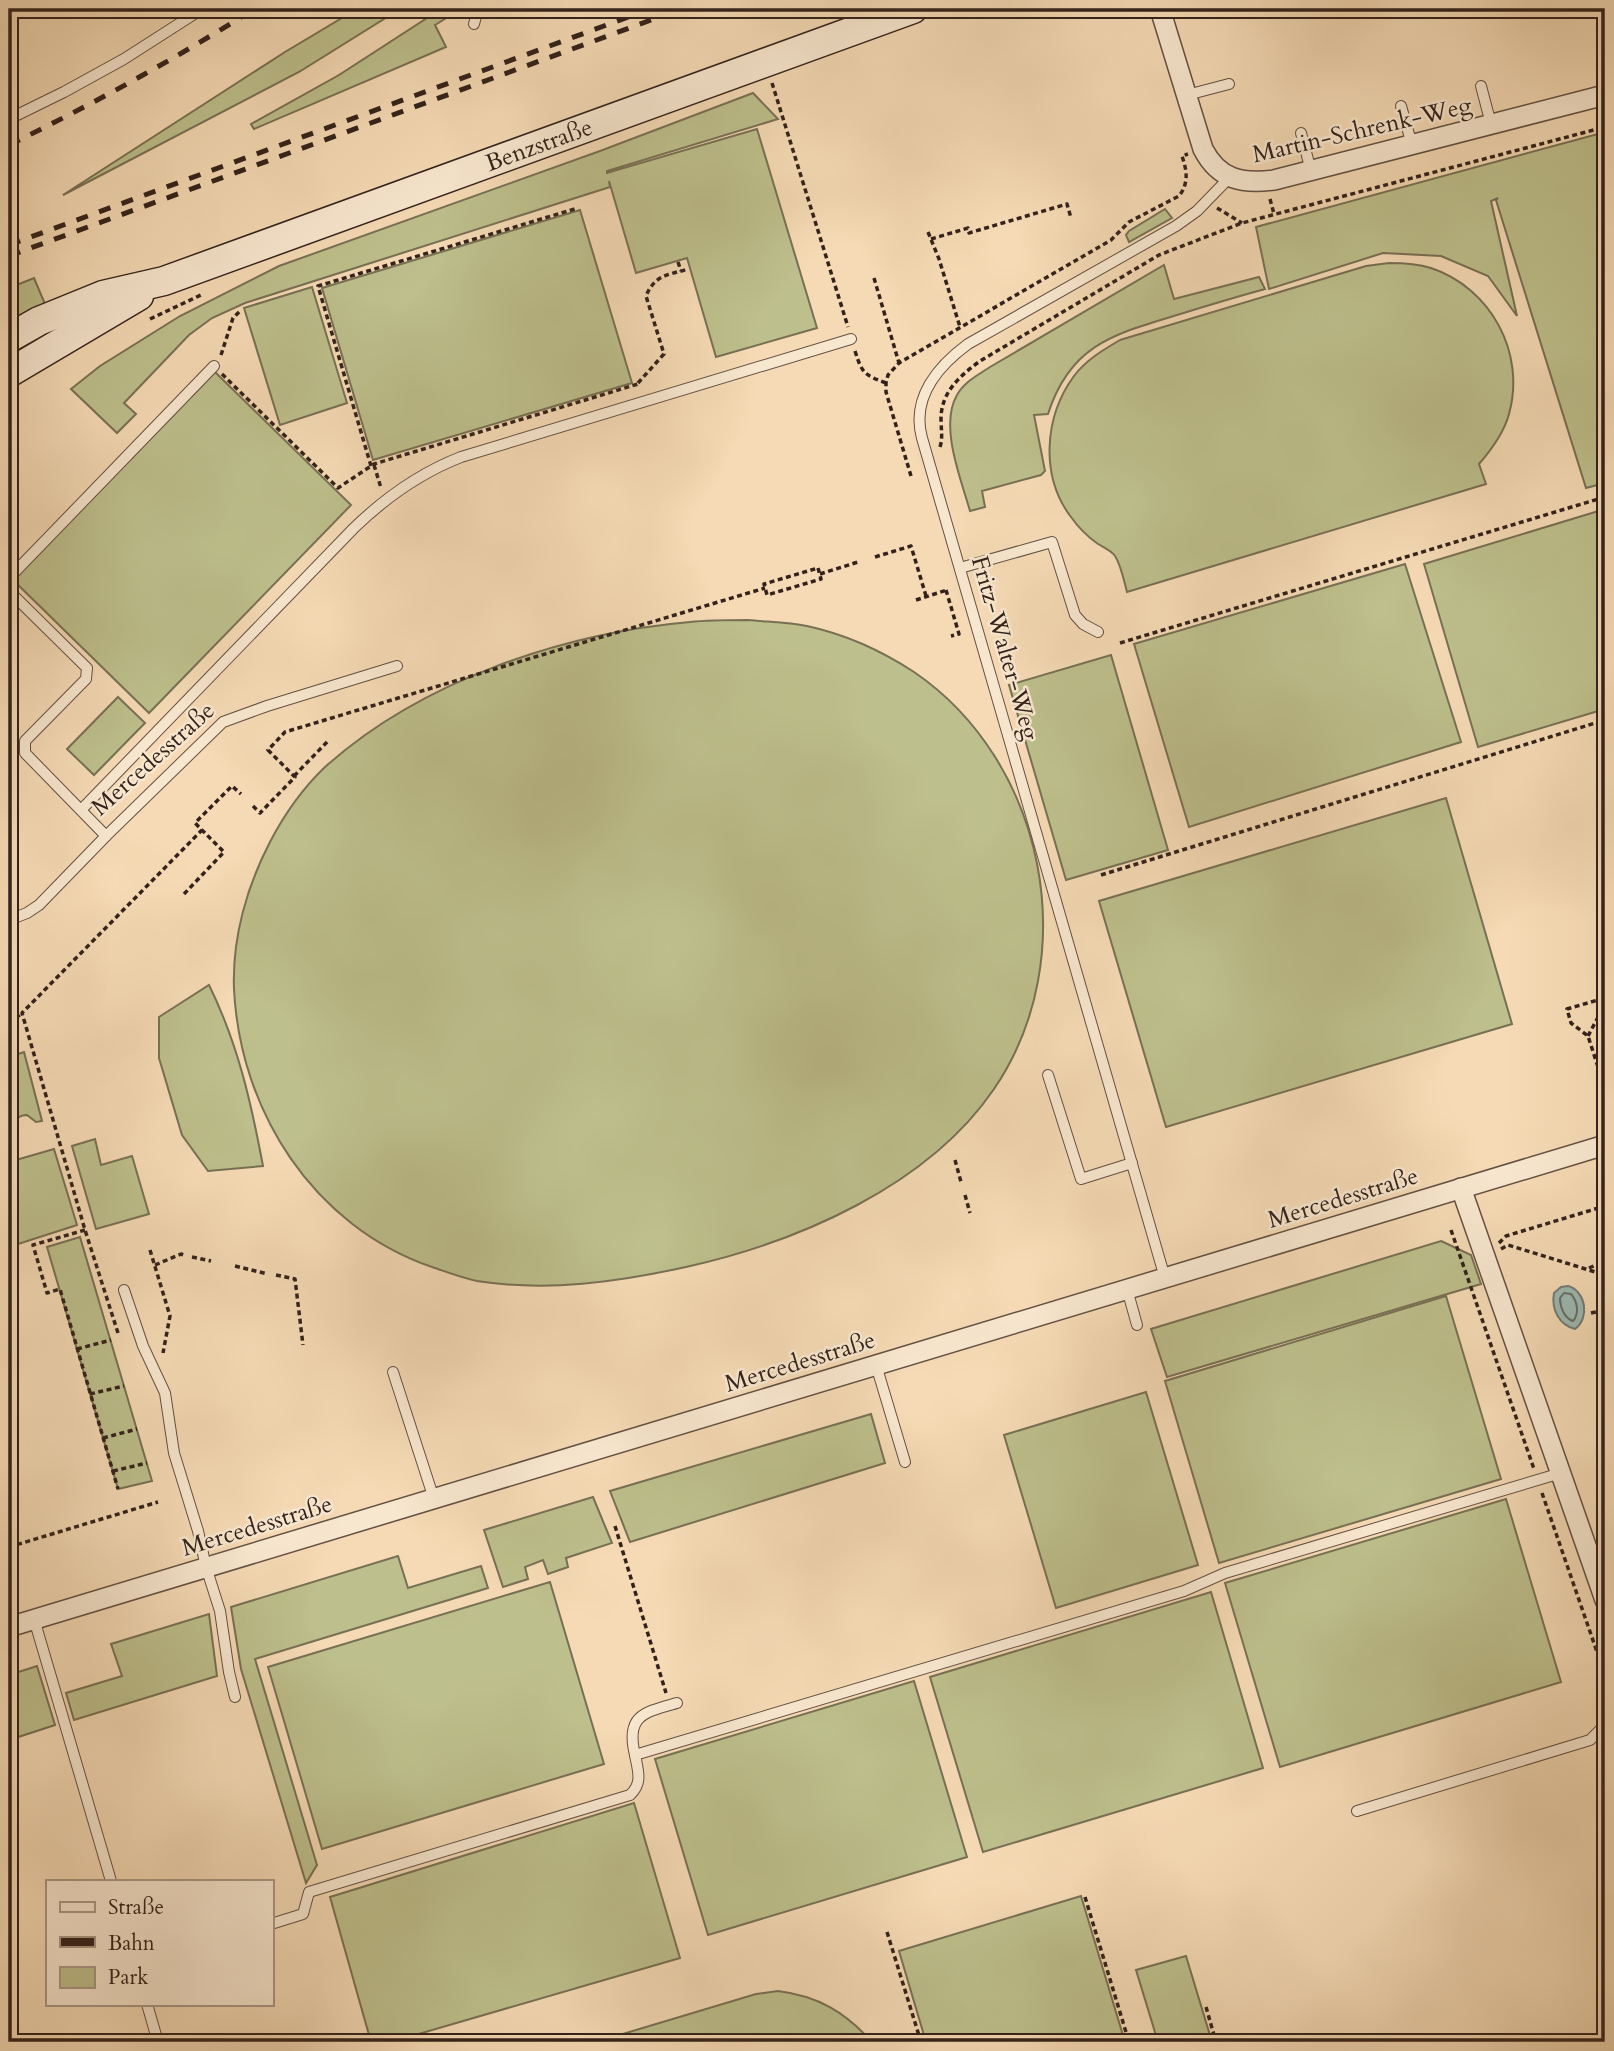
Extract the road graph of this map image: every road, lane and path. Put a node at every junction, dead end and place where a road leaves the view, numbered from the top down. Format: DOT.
graph roads {
  1 [pos="202,9"];
  2 [pos="478,9"];
  3 [pos="913,9"];
  4 [pos="1160,9"];
  5 [pos="474,24"];
  6 [pos="766,61"];
  7 [pos="1230,84"];
  8 [pos="1480,86"];
  9 [pos="1186,95"];
  10 [pos="1605,95"];
  11 [pos="1401,106"];
  12 [pos="9,119"];
  13 [pos="1492,124"];
  14 [pos="1605,127"];
  15 [pos="1301,133"];
  16 [pos="1412,145"];
  17 [pos="1311,171"];
  18 [pos="1230,177"];
  19 [pos="1185,188"];
  20 [pos="578,208"];
  21 [pos="1071,218"];
  22 [pos="928,232"];
  23 [pos="931,239"];
  24 [pos="678,262"];
  25 [pos="688,269"];
  26 [pos="681,271"];
  27 [pos="874,278"];
  28 [pos="164,281"];
  29 [pos="211,290"];
  30 [pos="241,310"];
  31 [pos="142,323"];
  32 [pos="960,327"];
  33 [pos="9,338"];
  34 [pos="851,338"];
  35 [pos="899,363"];
  36 [pos="214,366"];
  37 [pos="9,373"];
  38 [pos="886,383"];
  39 [pos="638,384"];
  40 [pos="643,402"];
  41 [pos="372,465"];
  42 [pos="931,470"];
  43 [pos="911,476"];
  44 [pos="1605,497"];
  45 [pos="384,500"];
  46 [pos="875,557"];
  47 [pos="859,562"];
  48 [pos="960,568"];
  49 [pos="820,573"];
  50 [pos="9,578"];
  51 [pos="964,585"];
  52 [pos="765,588"];
  53 [pos="946,590"];
  54 [pos="9,591"];
  55 [pos="926,596"];
  56 [pos="916,600"];
  57 [pos="1098,632"];
  58 [pos="951,636"];
  59 [pos="1120,643"];
  60 [pos="397,666"];
  61 [pos="1605,720"];
  62 [pos="328,741"];
  63 [pos="294,776"];
  64 [pos="241,794"];
  65 [pos="253,806"];
  66 [pos="80,810"];
  67 [pos="202,830"];
  68 [pos="106,836"];
  69 [pos="1101,875"];
  70 [pos="184,894"];
  71 [pos="9,920"];
  72 [pos="1605,983"];
  73 [pos="1598,1000"];
  74 [pos="1605,1004"];
  75 [pos="22,1013"];
  76 [pos="9,1023"];
  77 [pos="1588,1036"];
  78 [pos="1598,1067"];
  79 [pos="1048,1075"];
  80 [pos="1605,1144"];
  81 [pos="955,1160"];
  82 [pos="1132,1163"];
  83 [pos="961,1182"];
  84 [pos="1461,1188"];
  85 [pos="965,1195"];
  86 [pos="1605,1206"];
  87 [pos="970,1213"];
  88 [pos="85,1230"];
  89 [pos="1451,1230"];
  90 [pos="1508,1245"];
  91 [pos="150,1250"];
  92 [pos="1498,1250"];
  93 [pos="184,1255"];
  94 [pos="192,1257"];
  95 [pos="211,1261"];
  96 [pos="1605,1261"];
  97 [pos="155,1265"];
  98 [pos="234,1266"];
  99 [pos="1587,1269"];
  100 [pos="268,1274"];
  101 [pos="276,1275"];
  102 [pos="1605,1275"];
  103 [pos="1165,1278"];
  104 [pos="1126,1289"];
  105 [pos="124,1290"];
  106 [pos="1605,1310"];
  107 [pos="1591,1313"];
  108 [pos="1137,1325"];
  109 [pos="117,1333"];
  110 [pos="111,1340"];
  111 [pos="303,1345"];
  112 [pos="77,1349"];
  113 [pos="876,1365"];
  114 [pos="393,1372"];
  115 [pos="161,1385"];
  116 [pos="124,1386"];
  117 [pos="90,1394"];
  118 [pos="137,1429"];
  119 [pos="103,1438"];
  120 [pos="905,1462"];
  121 [pos="147,1463"];
  122 [pos="113,1471"];
  123 [pos="1561,1473"];
  124 [pos="1538,1480"];
  125 [pos="118,1489"];
  126 [pos="434,1499"];
  127 [pos="158,1502"];
  128 [pos="615,1526"];
  129 [pos="9,1547"];
  130 [pos="206,1567"];
  131 [pos="1605,1600"];
  132 [pos="34,1619"];
  133 [pos="9,1627"];
  134 [pos="1605,1675"];
  135 [pos="235,1697"];
  136 [pos="674,1704"];
  137 [pos="1605,1725"];
  138 [pos="635,1755"];
  139 [pos="1357,1811"];
  140 [pos="111,1880"];
  141 [pos="1085,1897"];
  142 [pos="273,1923"];
  143 [pos="887,1932"];
  144 [pos="148,2006"];
  145 [pos="1206,2007"];
  146 [pos="158,2042"];
  147 [pos="921,2042"];
  148 [pos="1129,2042"];
  149 [pos="1216,2042"];
  1 -- 12 [label="lane"];
  2 -- 5 [label="lane"];
  3 -- 6 [label="main road, Benzstraße"];
  4 -- 9 [label="street, Martin-Schrenk-Weg"];
  6 -- 28 [label="main road, Benzstraße"];
  6 -- 34 [label="path"];
  7 -- 9 [label="lane"];
  8 -- 13 [label="lane"];
  9 -- 18 [label="street, Martin-Schrenk-Weg"];
  10 -- 13 [label="street, Martin-Schrenk-Weg"];
  11 -- 16 [label="lane"];
  13 -- 16 [label="street, Martin-Schrenk-Weg"];
  14 -- 42 [label="path"];
  15 -- 17 [label="lane"];
  16 -- 17 [label="street, Martin-Schrenk-Weg"];
  17 -- 18 [label="street, Martin-Schrenk-Weg"];
  18 -- 42 [label="lane, Fritz-Walter-Weg"];
  19 -- 32 [label="path"];
  20 -- 41 [label="path"];
  21 -- 23 [label="path"];
  22 -- 23 [label="path"];
  23 -- 32 [label="path"];
  24 -- 26 [label="path"];
  25 -- 26 [label="path"];
  26 -- 39 [label="path"];
  27 -- 35 [label="path"];
  28 -- 33 [label="main road, Benzstraße"];
  28 -- 37 [label="main road, Benzstraße"];
  29 -- 31 [label="path"];
  30 -- 36 [label="path"];
  32 -- 35 [label="path"];
  34 -- 38 [label="path"];
  34 -- 40 [label="lane"];
  35 -- 38 [label="path"];
  36 -- 41 [label="path"];
  36 -- 50 [label="lane"];
  38 -- 43 [label="path"];
  39 -- 40 [label="path"];
  39 -- 41 [label="path"];
  40 -- 45 [label="lane"];
  41 -- 45 [label="path"];
  42 -- 48 [label="lane, Fritz-Walter-Weg"];
  44 -- 59 [label="path"];
  45 -- 66 [label="lane"];
  46 -- 55 [label="path"];
  47 -- 49 [label="path"];
  48 -- 51 [label="lane, Fritz-Walter-Weg"];
  48 -- 57 [label="lane"];
  49 -- 52 [label="path"];
  49 -- 52 [label="path"];
  51 -- 53 [label="path"];
  51 -- 82 [label="lane, Fritz-Walter-Weg"];
  52 -- 63 [label="path"];
  53 -- 55 [label="path"];
  53 -- 58 [label="path"];
  54 -- 66 [label="lane"];
  55 -- 56 [label="path"];
  60 -- 68 [label="lane, Mercedesstraße"];
  61 -- 69 [label="path"];
  62 -- 63 [label="path"];
  63 -- 65 [label="path"];
  64 -- 67 [label="path"];
  66 -- 68 [label="lane"];
  67 -- 70 [label="path"];
  67 -- 75 [label="path"];
  68 -- 71 [label="lane, Mercedesstraße"];
  72 -- 73 [label="path"];
  73 -- 74 [label="path"];
  73 -- 77 [label="path"];
  74 -- 77 [label="path"];
  75 -- 76 [label="path"];
  75 -- 88 [label="path"];
  77 -- 78 [label="path"];
  79 -- 82 [label="lane"];
  80 -- 84 [label="street, Mercedesstraße"];
  81 -- 83 [label="path"];
  82 -- 103 [label="lane, Fritz-Walter-Weg"];
  84 -- 103 [label="street, Mercedesstraße"];
  84 -- 123 [label="street"];
  85 -- 87 [label="path"];
  86 -- 92 [label="path"];
  88 -- 109 [label="path"];
  88 -- 112 [label="path"];
  89 -- 124 [label="path"];
  90 -- 99 [label="path"];
  91 -- 97 [label="path"];
  93 -- 97 [label="path"];
  94 -- 95 [label="path"];
  96 -- 99 [label="path"];
  97 -- 115 [label="path"];
  98 -- 100 [label="path"];
  99 -- 102 [label="path"];
  101 -- 111 [label="path"];
  103 -- 104 [label="street, Mercedesstraße"];
  104 -- 108 [label="lane"];
  104 -- 113 [label="street, Mercedesstraße"];
  105 -- 115 [label="lane"];
  106 -- 107 [label="path"];
  110 -- 112 [label="path"];
  112 -- 117 [label="path"];
  113 -- 120 [label="lane"];
  113 -- 126 [label="street, Mercedesstraße"];
  114 -- 126 [label="lane"];
  115 -- 130 [label="lane"];
  116 -- 117 [label="path"];
  117 -- 119 [label="path"];
  118 -- 119 [label="path"];
  119 -- 122 [label="path"];
  121 -- 122 [label="path"];
  122 -- 125 [label="path"];
  123 -- 124 [label="lane"];
  123 -- 131 [label="street"];
  124 -- 134 [label="path"];
  124 -- 138 [label="lane"];
  126 -- 130 [label="street, Mercedesstraße"];
  127 -- 129 [label="path"];
  128 -- 136 [label="path"];
  130 -- 132 [label="street, Mercedesstraße"];
  130 -- 135 [label="lane"];
  132 -- 133 [label="street, Mercedesstraße"];
  132 -- 140 [label="lane"];
  136 -- 138 [label="lane"];
  137 -- 139 [label="lane"];
  138 -- 142 [label="lane"];
  141 -- 148 [label="path"];
  143 -- 147 [label="path"];
  144 -- 146 [label="lane"];
  145 -- 149 [label="path"];
}
